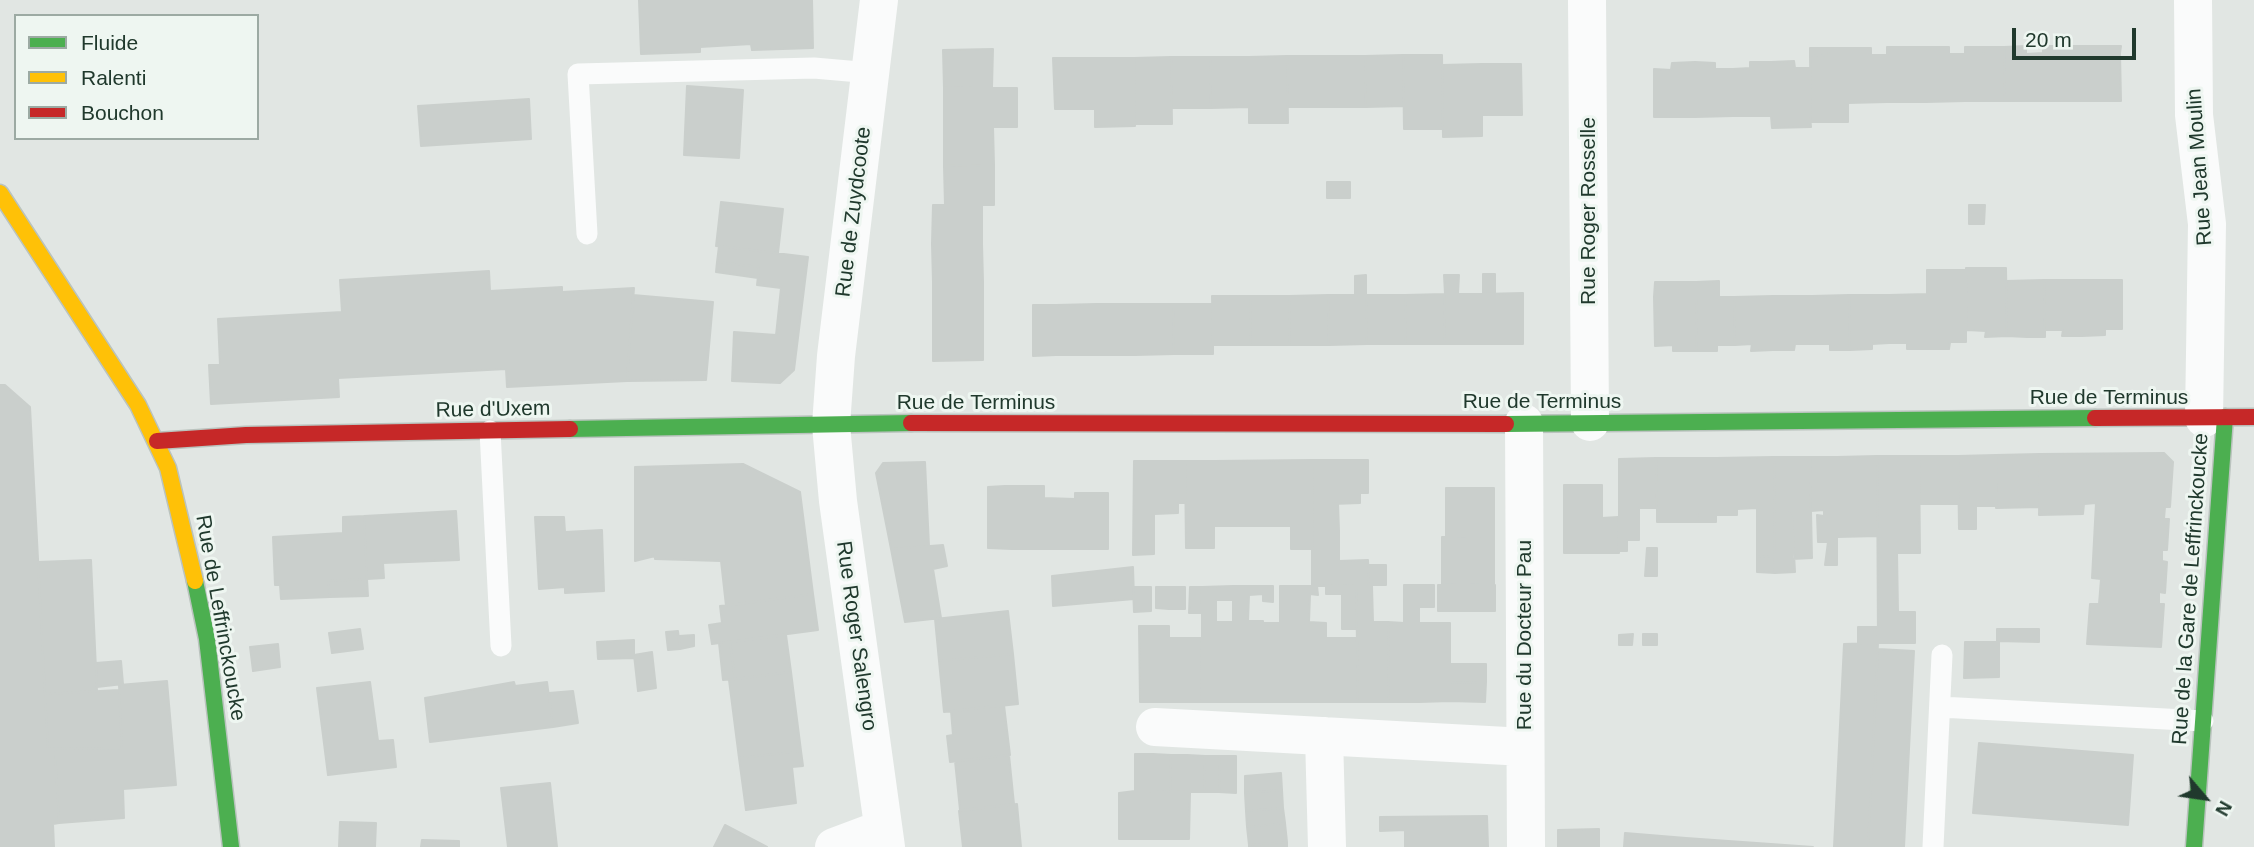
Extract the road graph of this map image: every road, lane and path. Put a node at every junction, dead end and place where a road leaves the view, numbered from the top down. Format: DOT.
graph roads {
  1 [pos="879,0"];
  2 [pos="1587,0"];
  3 [pos="2193,0"];
  4 [pos="870,73"];
  5 [pos="0,193"];
  6 [pos="587,234"];
  7 [pos="2254,417"];
  8 [pos="2214,418"];
  9 [pos="1590,422"];
  10 [pos="1524,423"];
  11 [pos="831,425"];
  12 [pos="490,431"];
  13 [pos="157,441"];
  14 [pos="502,646"];
  15 [pos="1942,655"];
  16 [pos="1940,707"];
  17 [pos="2203,721"];
  18 [pos="1155,727"];
  19 [pos="1324,736"];
  20 [pos="1525,747"];
  21 [pos="884,838"];
  22 [pos="232,847"];
  23 [pos="834,847"];
  24 [pos="1327,847"];
  25 [pos="1526,847"];
  26 [pos="1933,847"];
  27 [pos="2194,847"];
  1 -- 4 [label="street, Rue de Zuydcoote"];
  2 -- 9 [label="street, Rue Roger Rosselle"];
  3 -- 8 [label="street, Rue Jean Moulin"];
  4 -- 6 [label="lane"];
  4 -- 11 [label="street, Rue de Zuydcoote"];
  5 -- 13 [label="main road, Rue de Leffrinckoucke"];
  7 -- 8 [label="main road, Rue de Terminus"];
  8 -- 9 [label="main road, Rue de Terminus"];
  8 -- 17 [label="main road, Rue de la Gare de Leffrinckoucke"];
  9 -- 10 [label="main road, Rue de Terminus"];
  10 -- 11 [label="main road, Rue de Terminus"];
  10 -- 20 [label="street, Rue du Docteur Pau"];
  11 -- 12 [label="main road, Rue d'Uxem"];
  11 -- 21 [label="street, Rue Roger Salengro"];
  12 -- 13 [label="main road, Rue d'Uxem"];
  12 -- 14 [label="lane"];
  13 -- 22 [label="main road, Rue de Leffrinckoucke"];
  15 -- 16 [label="lane"];
  16 -- 17 [label="lane"];
  16 -- 26 [label="lane"];
  17 -- 27 [label="main road, Rue de la Gare de Leffrinckoucke"];
  18 -- 19 [label="street"];
  19 -- 20 [label="street"];
  19 -- 24 [label="street"];
  20 -- 25 [label="street, Rue du Docteur Pau"];
  21 -- 23 [label="street"];
}
